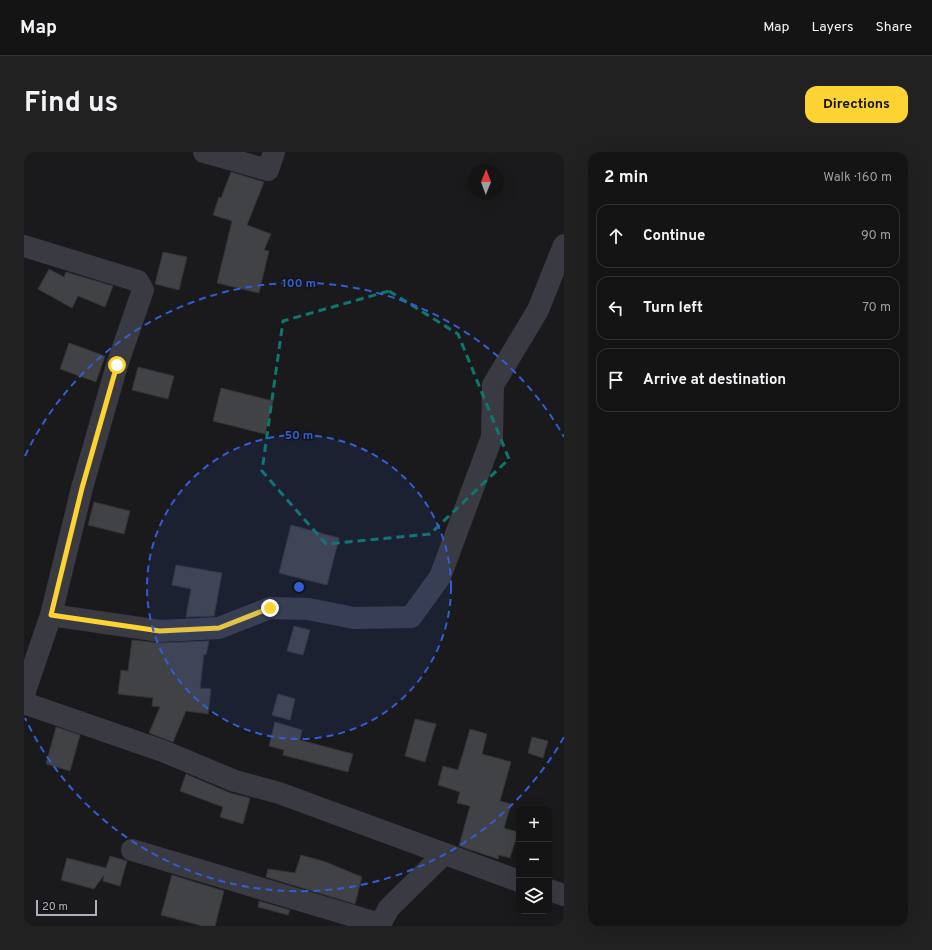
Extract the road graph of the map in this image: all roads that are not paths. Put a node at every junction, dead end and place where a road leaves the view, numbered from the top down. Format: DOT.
graph roads {
  1 [pos="204,152"];
  2 [pos="274,152"];
  3 [pos="564,245"];
  4 [pos="24,246"];
  5 [pos="51,615"];
  6 [pos="24,694"];
  7 [pos="24,703"];
  8 [pos="132,850"];
  9 [pos="444,854"];
  10 [pos="516,880"];
  11 [pos="552,891"];
  12 [pos="564,895"];
  13 [pos="380,925"];
  1 -- 2 [label="street"];
  3 -- 5 [label="street"];
  4 -- 5 [label="street"];
  5 -- 6 [label="street"];
  7 -- 9 [label="street"];
  8 -- 13 [label="street"];
  9 -- 10 [label="street"];
  9 -- 13 [label="street"];
  11 -- 12 [label="street"];
}
